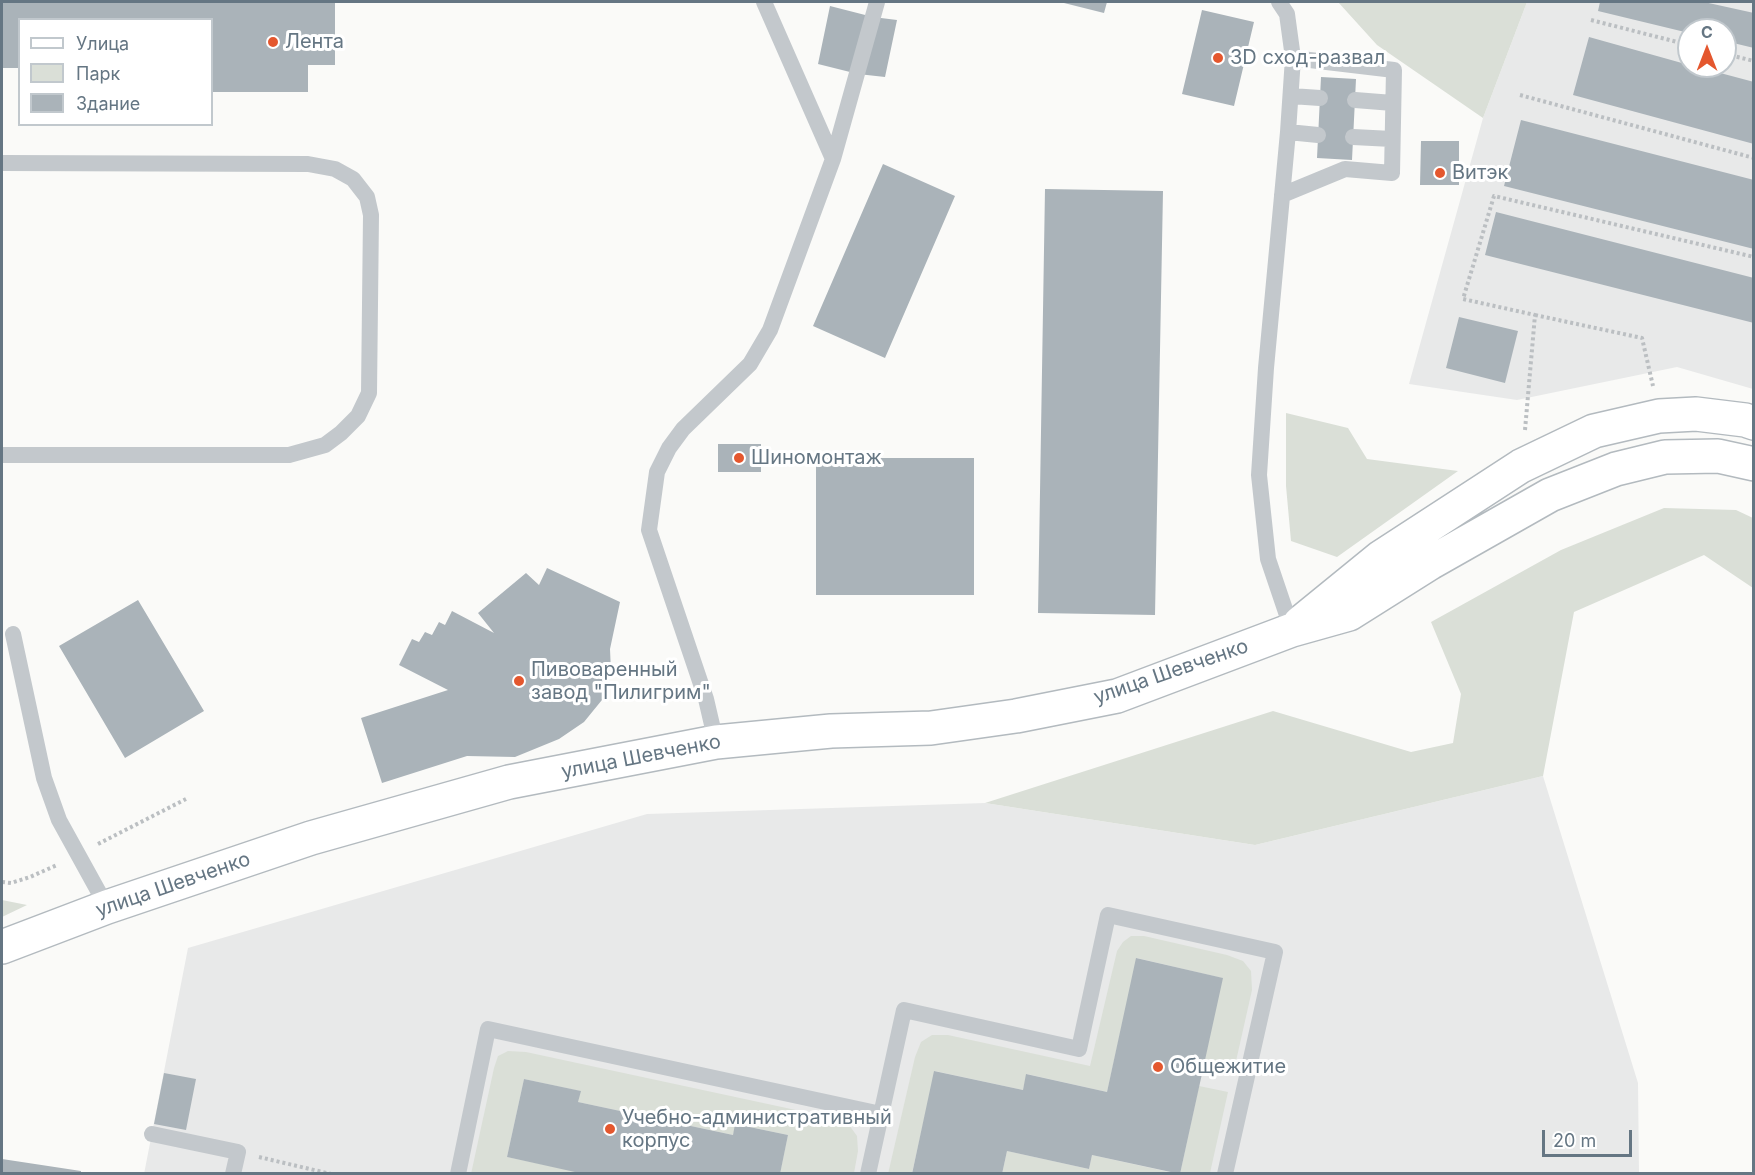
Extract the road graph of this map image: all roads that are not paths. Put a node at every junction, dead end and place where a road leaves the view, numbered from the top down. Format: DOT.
graph roads {
  1 [pos="764,2"];
  2 [pos="877,2"];
  3 [pos="1280,2"];
  4 [pos="1293,58"];
  5 [pos="1291,96"];
  6 [pos="1320,98"];
  7 [pos="1355,100"];
  8 [pos="1393,103"];
  9 [pos="1288,132"];
  10 [pos="1318,135"];
  11 [pos="1353,137"];
  12 [pos="1392,139"];
  13 [pos="833,159"];
  14 [pos="2,163"];
  15 [pos="1282,195"];
  16 [pos="1754,423"];
  17 [pos="2,455"];
  18 [pos="1754,464"];
  19 [pos="1292,630"];
  20 [pos="13,634"];
  21 [pos="716,742"];
  22 [pos="107,907"];
  23 [pos="2,947"];
  24 [pos="881,1114"];
  25 [pos="152,1134"];
  26 [pos="233,1173"];
  27 [pos="458,1173"];
  28 [pos="868,1173"];
  29 [pos="1225,1173"];
  1 -- 13 [label="lane"];
  2 -- 13 [label="lane"];
  3 -- 4 [label="lane"];
  4 -- 5 [label="lane"];
  4 -- 8 [label="lane"];
  5 -- 6 [label="lane"];
  5 -- 9 [label="lane"];
  7 -- 8 [label="lane"];
  8 -- 12 [label="lane"];
  9 -- 10 [label="lane"];
  9 -- 15 [label="lane"];
  11 -- 12 [label="lane"];
  12 -- 15 [label="lane"];
  13 -- 21 [label="lane"];
  14 -- 17 [label="lane"];
  15 -- 19 [label="lane"];
  16 -- 19 [label="main road"];
  18 -- 19 [label="main road"];
  19 -- 21 [label="main road, улица Шевченко"];
  20 -- 22 [label="lane"];
  21 -- 22 [label="main road, улица Шевченко"];
  22 -- 23 [label="main road, улица Шевченко"];
  24 -- 27 [label="lane"];
  24 -- 28 [label="lane"];
  24 -- 29 [label="lane"];
  25 -- 26 [label="lane"];
}
